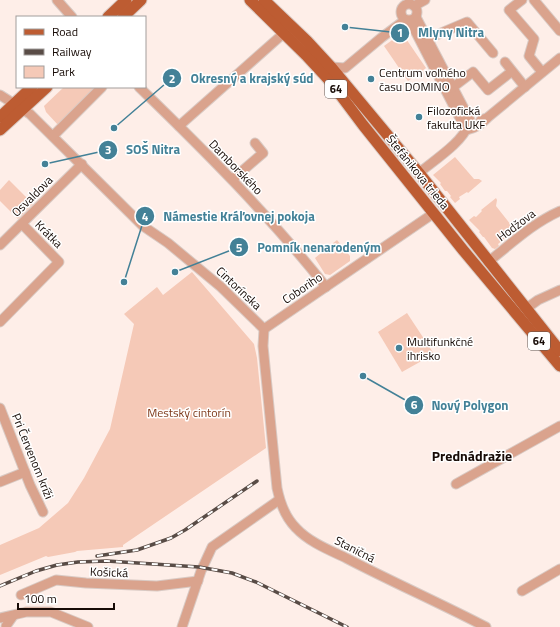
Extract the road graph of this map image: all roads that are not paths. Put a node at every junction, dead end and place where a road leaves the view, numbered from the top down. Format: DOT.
graph roads {
  1 [pos="57,0"];
  2 [pos="126,0"];
  3 [pos="141,0"];
  4 [pos="250,0"];
  5 [pos="264,0"];
  6 [pos="522,0"];
  7 [pos="534,0"];
  8 [pos="424,1"];
  9 [pos="408,10"];
  10 [pos="71,16"];
  11 [pos="109,16"];
  12 [pos="124,16"];
  13 [pos="288,29"];
  14 [pos="560,32"];
  15 [pos="428,39"];
  16 [pos="493,54"];
  17 [pos="560,58"];
  18 [pos="504,62"];
  19 [pos="331,67"];
  20 [pos="345,68"];
  21 [pos="511,72"];
  22 [pos="542,72"];
  23 [pos="344,83"];
  24 [pos="525,87"];
  25 [pos="31,88"];
  26 [pos="45,88"];
  27 [pos="101,88"];
  28 [pos="140,88"];
  29 [pos="452,88"];
  30 [pos="0,95"];
  31 [pos="18,106"];
  32 [pos="0,117"];
  33 [pos="487,118"];
  34 [pos="470,120"];
  35 [pos="179,126"];
  36 [pos="0,130"];
  37 [pos="466,130"];
  38 [pos="53,136"];
  39 [pos="255,143"];
  40 [pos="82,164"];
  41 [pos="419,173"];
  42 [pos="233,179"];
  43 [pos="409,181"];
  44 [pos="444,206"];
  45 [pos="560,211"];
  46 [pos="434,213"];
  47 [pos="22,224"];
  48 [pos="0,245"];
  49 [pos="488,262"];
  50 [pos="326,287"];
  51 [pos="560,290"];
  52 [pos="523,312"];
  53 [pos="2,316"];
  54 [pos="264,329"];
  55 [pos="560,351"];
  56 [pos="560,366"];
  57 [pos="0,408"];
  58 [pos="3,425"];
  59 [pos="560,426"];
  60 [pos="25,472"];
  61 [pos="0,482"];
  62 [pos="456,484"];
  63 [pos="279,500"];
  64 [pos="43,512"];
  65 [pos="560,569"];
  66 [pos="198,581"];
  67 [pos="522,591"];
  68 [pos="21,595"];
  69 [pos="13,616"];
  70 [pos="0,618"];
  71 [pos="6,627"];
  72 [pos="88,627"];
  73 [pos="182,627"];
  74 [pos="486,627"];
  1 -- 10 [label="street"];
  2 -- 11 [label="main road"];
  3 -- 12 [label="main road"];
  4 -- 13 [label="main road, Štefánikova trieda / 64"];
  5 -- 13 [label="main road, Štefánikova trieda / 64"];
  6 -- 22 [label="street"];
  7 -- 14 [label="street"];
  8 -- 9 [label="street"];
  9 -- 15 [label="street"];
  9 -- 20 [label="street"];
  9 -- 37 [label="street"];
  13 -- 19 [label="main road, Štefánikova trieda / 64"];
  13 -- 35 [label="street"];
  13 -- 43 [label="main road, Štefánikova trieda / 64"];
  15 -- 16 [label="street"];
  15 -- 29 [label="street"];
  17 -- 22 [label="street"];
  18 -- 21 [label="street"];
  19 -- 20 [label="street"];
  19 -- 23 [label="main road, Štefánikova trieda / 64"];
  20 -- 23 [label="street"];
  21 -- 24 [label="street"];
  21 -- 29 [label="street"];
  22 -- 24 [label="street"];
  23 -- 41 [label="main road, Štefánikova trieda / 64"];
  24 -- 33 [label="street"];
  25 -- 31 [label="main road"];
  26 -- 31 [label="main road"];
  27 -- 38 [label="street"];
  28 -- 35 [label="street, Damborského"];
  29 -- 34 [label="street"];
  30 -- 31 [label="street, Cintorínska"];
  31 -- 32 [label="main road"];
  31 -- 36 [label="main road"];
  31 -- 38 [label="street, Cintorínska"];
  33 -- 34 [label="street"];
  33 -- 37 [label="street"];
  34 -- 37 [label="street"];
  35 -- 42 [label="street, Damborského"];
  37 -- 41 [label="street"];
  38 -- 40 [label="street, Cintorínska"];
  39 -- 42 [label="street"];
  40 -- 47 [label="street, Osvaldova"];
  40 -- 54 [label="street, Cintorínska"];
  41 -- 43 [label="main road"];
  41 -- 44 [label="main road, Štefánikova trieda / 64"];
  42 -- 50 [label="street, Damborského"];
  43 -- 46 [label="main road, Štefánikova trieda / 64"];
  44 -- 46 [label="main road"];
  44 -- 49 [label="main road, Štefánikova trieda / 64"];
  45 -- 49 [label="street, Hodžova"];
  46 -- 50 [label="street, Coboriho"];
  46 -- 52 [label="main road, Štefánikova trieda / 64"];
  47 -- 48 [label="street, Osvaldova"];
  47 -- 53 [label="street, Krátka"];
  49 -- 52 [label="main road, Štefánikova trieda / 64"];
  50 -- 54 [label="street, Coboriho"];
  51 -- 52 [label="street"];
  52 -- 55 [label="main road, Štefánikova trieda / 64"];
  52 -- 56 [label="main road, Štefánikova trieda / 64"];
  54 -- 63 [label="street, Staničná"];
  57 -- 58 [label="street, Pri Červenom kríži"];
  58 -- 60 [label="street, Pri Červenom kríži"];
  59 -- 62 [label="street"];
  60 -- 61 [label="street"];
  60 -- 64 [label="street, Pri Červenom kríži"];
  63 -- 66 [label="street"];
  63 -- 74 [label="street, Staničná"];
  65 -- 67 [label="street"];
  66 -- 68 [label="street, Košická"];
  66 -- 73 [label="street"];
  69 -- 70 [label="street"];
  69 -- 71 [label="street"];
  69 -- 72 [label="street"];
  70 -- 71 [label="street"];
}
